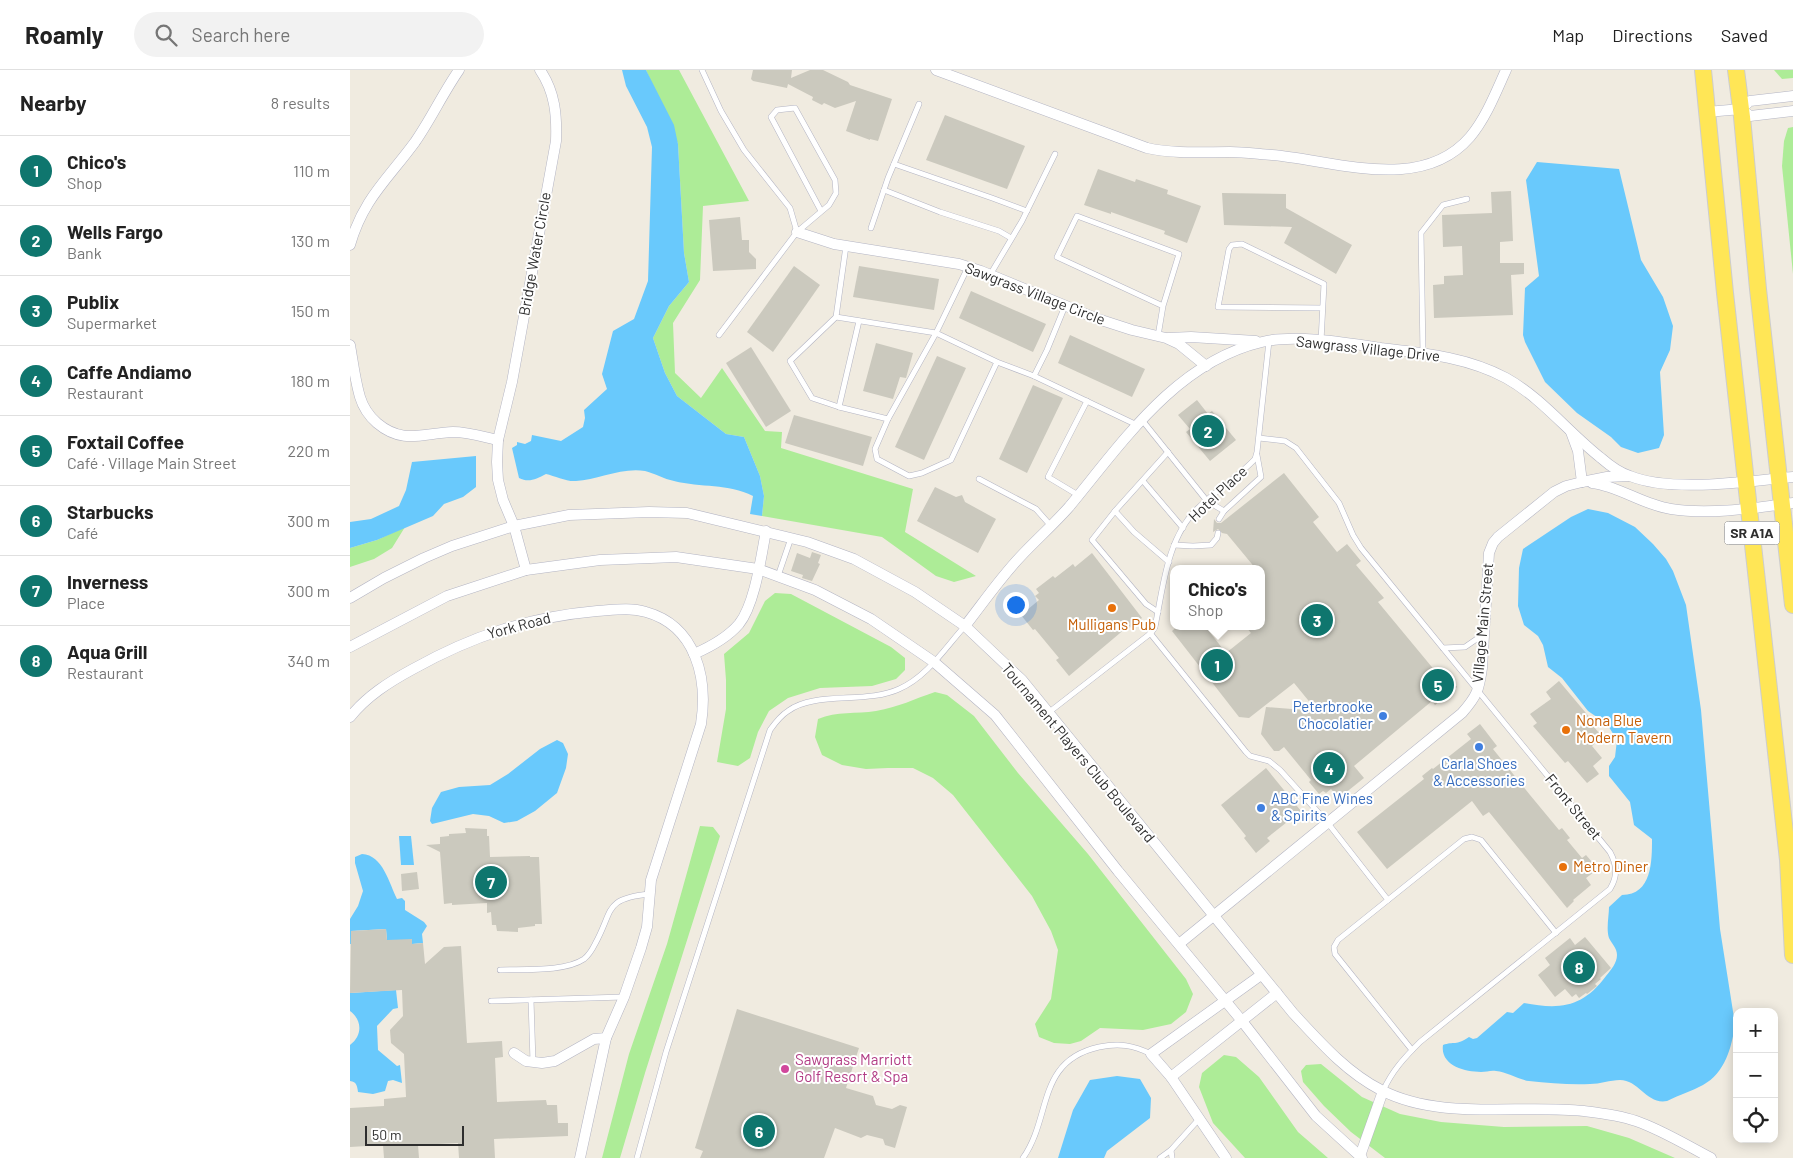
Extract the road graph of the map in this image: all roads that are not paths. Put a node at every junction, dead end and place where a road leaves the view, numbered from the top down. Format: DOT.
graph roads {
  1 [pos="459,70"];
  2 [pos="540,70"];
  3 [pos="702,70"];
  4 [pos="936,70"];
  5 [pos="1506,70"];
  6 [pos="1703,70"];
  7 [pos="1736,70"];
  8 [pos="1793,96"];
  9 [pos="919,104"];
  10 [pos="1741,109"];
  11 [pos="1793,111"];
  12 [pos="1707,112"];
  13 [pos="1056,154"];
  14 [pos="894,164"];
  15 [pos="884,190"];
  16 [pos="1467,199"];
  17 [pos="821,211"];
  18 [pos="1027,211"];
  19 [pos="871,228"];
  20 [pos="797,232"];
  21 [pos="1011,238"];
  22 [pos="350,245"];
  23 [pos="846,246"];
  24 [pos="968,267"];
  25 [pos="990,275"];
  26 [pos="1065,306"];
  27 [pos="1163,306"];
  28 [pos="1322,308"];
  29 [pos="836,317"];
  30 [pos="859,321"];
  31 [pos="936,333"];
  32 [pos="719,336"];
  33 [pos="1162,337"];
  34 [pos="1321,341"];
  35 [pos="1265,342"];
  36 [pos="350,345"];
  37 [pos="1423,353"];
  38 [pos="997,362"];
  39 [pos="1206,366"];
  40 [pos="1034,376"];
  41 [pos="1088,401"];
  42 [pos="839,406"];
  43 [pos="888,418"];
  44 [pos="1139,422"];
  45 [pos="1569,429"];
  46 [pos="1259,438"];
  47 [pos="498,440"];
  48 [pos="1168,452"];
  49 [pos="1256,454"];
  50 [pos="1628,476"];
  51 [pos="1786,478"];
  52 [pos="979,479"];
  53 [pos="1143,481"];
  54 [pos="1582,482"];
  55 [pos="1747,482"];
  56 [pos="1078,495"];
  57 [pos="1206,501"];
  58 [pos="1787,504"];
  59 [pos="1750,508"];
  60 [pos="1115,511"];
  61 [pos="1224,511"];
  62 [pos="1219,519"];
  63 [pos="514,526"];
  64 [pos="1051,526"];
  65 [pos="1183,528"];
  66 [pos="766,532"];
  67 [pos="1218,533"];
  68 [pos="791,538"];
  69 [pos="1174,545"];
  70 [pos="1169,562"];
  71 [pos="758,569"];
  72 [pos="526,570"];
  73 [pos="778,576"];
  74 [pos="350,598"];
  75 [pos="1793,605"];
  76 [pos="1158,612"];
  77 [pos="964,626"];
  78 [pos="1150,633"];
  79 [pos="1484,634"];
  80 [pos="350,647"];
  81 [pos="1443,648"];
  82 [pos="694,654"];
  83 [pos="934,662"];
  84 [pos="1477,690"];
  85 [pos="1048,713"];
  86 [pos="350,718"];
  87 [pos="1327,822"];
  88 [pos="649,894"];
  89 [pos="1388,900"];
  90 [pos="1213,916"];
  91 [pos="1556,933"];
  92 [pos="1179,944"];
  93 [pos="1793,956"];
  94 [pos="500,970"];
  95 [pos="1261,975"];
  96 [pos="1277,993"];
  97 [pos="624,997"];
  98 [pos="532,1000"];
  99 [pos="491,1001"];
  100 [pos="1226,1001"];
  101 [pos="1242,1021"];
  102 [pos="606,1038"];
  103 [pos="1412,1050"];
  104 [pos="514,1053"];
  105 [pos="1151,1054"];
  106 [pos="533,1063"];
  107 [pos="1171,1077"];
  108 [pos="1383,1091"];
  109 [pos="1199,1119"];
  110 [pos="1171,1150"];
  111 [pos="1361,1157"];
  112 [pos="580,1158"];
  113 [pos="637,1158"];
  114 [pos="1023,1158"];
  115 [pos="1160,1158"];
  116 [pos="1172,1158"];
  117 [pos="1226,1158"];
  118 [pos="1711,1158"];
  1 -- 22 [label="street"];
  2 -- 47 [label="street, Bridge Water Circle"];
  3 -- 20 [label="lane"];
  4 -- 5 [label="street"];
  6 -- 12 [label="main road, SR A1A"];
  7 -- 10 [label="main road, SR A1A"];
  8 -- 10 [label="street"];
  9 -- 14 [label="lane"];
  10 -- 11 [label="street"];
  10 -- 12 [label="street"];
  10 -- 51 [label="main road, SR A1A"];
  12 -- 55 [label="main road, SR A1A"];
  13 -- 18 [label="lane"];
  14 -- 15 [label="lane"];
  14 -- 18 [label="lane"];
  15 -- 19 [label="lane"];
  15 -- 21 [label="lane"];
  16 -- 37 [label="lane"];
  17 -- 17 [label="lane"];
  17 -- 20 [label="lane"];
  18 -- 21 [label="lane"];
  20 -- 23 [label="street, Sawgrass Village Circle"];
  20 -- 32 [label="lane"];
  21 -- 25 [label="lane"];
  23 -- 24 [label="street, Sawgrass Village Circle"];
  23 -- 29 [label="lane"];
  24 -- 25 [label="street, Sawgrass Village Circle"];
  24 -- 31 [label="lane"];
  25 -- 26 [label="street, Sawgrass Village Circle"];
  26 -- 33 [label="street, Sawgrass Village Circle"];
  26 -- 40 [label="lane"];
  27 -- 27 [label="lane"];
  27 -- 33 [label="lane"];
  28 -- 28 [label="lane"];
  28 -- 34 [label="lane"];
  29 -- 30 [label="lane"];
  29 -- 42 [label="lane"];
  30 -- 31 [label="lane"];
  30 -- 42 [label="lane"];
  31 -- 38 [label="lane"];
  31 -- 43 [label="lane"];
  33 -- 35 [label="street"];
  33 -- 39 [label="street, Sawgrass Village Circle"];
  34 -- 35 [label="street, Sawgrass Village Drive"];
  34 -- 37 [label="street, Sawgrass Village Drive"];
  35 -- 39 [label="street, Sawgrass Village Drive"];
  35 -- 46 [label="lane, Hotel Place"];
  36 -- 47 [label="street"];
  37 -- 45 [label="street, Sawgrass Village Drive"];
  38 -- 40 [label="lane"];
  38 -- 43 [label="lane"];
  39 -- 44 [label="street, Sawgrass Village Drive"];
  40 -- 41 [label="lane"];
  41 -- 44 [label="lane"];
  41 -- 56 [label="lane"];
  42 -- 43 [label="lane"];
  44 -- 48 [label="lane"];
  44 -- 56 [label="street, Sawgrass Village Drive"];
  45 -- 50 [label="street, Sawgrass Village Drive"];
  45 -- 54 [label="street, Sawgrass Village Drive"];
  46 -- 49 [label="lane, Hotel Place"];
  46 -- 81 [label="lane, Front Street"];
  47 -- 63 [label="street, Bridge Water Circle"];
  48 -- 53 [label="lane"];
  48 -- 57 [label="lane"];
  49 -- 57 [label="lane, Hotel Place"];
  49 -- 61 [label="lane"];
  50 -- 54 [label="street, Village Main Street"];
  50 -- 55 [label="street, Sawgrass Village Drive"];
  51 -- 55 [label="street, Sawgrass Village Drive"];
  51 -- 58 [label="main road, SR A1A"];
  52 -- 64 [label="lane"];
  53 -- 60 [label="lane"];
  53 -- 65 [label="lane"];
  54 -- 59 [label="street"];
  54 -- 79 [label="street, Village Main Street"];
  55 -- 59 [label="main road, SR A1A"];
  56 -- 64 [label="street, Sawgrass Village Drive"];
  57 -- 61 [label="lane"];
  57 -- 65 [label="lane, Hotel Place"];
  58 -- 59 [label="street"];
  58 -- 75 [label="main road, SR A1A"];
  59 -- 93 [label="main road, SR A1A"];
  60 -- 70 [label="lane"];
  60 -- 76 [label="lane"];
  61 -- 62 [label="lane"];
  63 -- 66 [label="street, Tournament Players Club Boulevard"];
  63 -- 72 [label="street, Bridge Water Circle"];
  63 -- 74 [label="street, Tournament Players Club Boulevard"];
  64 -- 77 [label="street, Sawgrass Village Drive"];
  65 -- 69 [label="lane, Hotel Place"];
  66 -- 68 [label="street, Tournament Players Club Boulevard"];
  66 -- 71 [label="street"];
  67 -- 69 [label="lane"];
  68 -- 73 [label="lane"];
  68 -- 77 [label="street, Tournament Players Club Boulevard"];
  69 -- 70 [label="lane, Hotel Place"];
  70 -- 76 [label="lane, Hotel Place"];
  71 -- 72 [label="street"];
  71 -- 73 [label="street"];
  71 -- 82 [label="street"];
  72 -- 80 [label="street"];
  73 -- 83 [label="street"];
  76 -- 78 [label="lane, Hotel Place"];
  77 -- 83 [label="lane"];
  77 -- 85 [label="street, Tournament Players Club Boulevard"];
  78 -- 85 [label="lane"];
  78 -- 87 [label="lane"];
  79 -- 81 [label="lane"];
  79 -- 84 [label="street, Village Main Street"];
  81 -- 84 [label="lane, Front Street"];
  82 -- 86 [label="street, York Road"];
  82 -- 88 [label="street, York Road"];
  83 -- 92 [label="street"];
  83 -- 113 [label="lane"];
  84 -- 87 [label="street, Village Main Street"];
  84 -- 91 [label="lane, Front Street"];
  85 -- 90 [label="street, Tournament Players Club Boulevard"];
  87 -- 89 [label="lane"];
  87 -- 90 [label="street, Village Main Street"];
  88 -- 94 [label="lane"];
  88 -- 97 [label="street, York Road"];
  89 -- 91 [label="lane"];
  89 -- 103 [label="lane"];
  90 -- 92 [label="street, Village Main Street"];
  90 -- 95 [label="street, Tournament Players Club Boulevard"];
  91 -- 103 [label="lane, Front Street"];
  92 -- 100 [label="street"];
  95 -- 96 [label="street, Tournament Players Club Boulevard"];
  95 -- 100 [label="street"];
  96 -- 101 [label="street"];
  96 -- 108 [label="street, Tournament Players Club Boulevard"];
  97 -- 98 [label="lane"];
  97 -- 102 [label="street, York Road"];
  98 -- 99 [label="lane"];
  98 -- 106 [label="lane"];
  100 -- 101 [label="street"];
  100 -- 105 [label="street"];
  101 -- 107 [label="street"];
  101 -- 111 [label="street"];
  102 -- 106 [label="street"];
  102 -- 112 [label="street, York Road"];
  103 -- 108 [label="lane, Front Street"];
  104 -- 106 [label="street"];
  105 -- 107 [label="street"];
  105 -- 114 [label="lane"];
  107 -- 109 [label="street"];
  108 -- 111 [label="street"];
  108 -- 118 [label="street, Tournament Players Club Boulevard"];
  109 -- 110 [label="lane"];
  109 -- 117 [label="street"];
  110 -- 115 [label="lane"];
  110 -- 116 [label="lane"];
}
